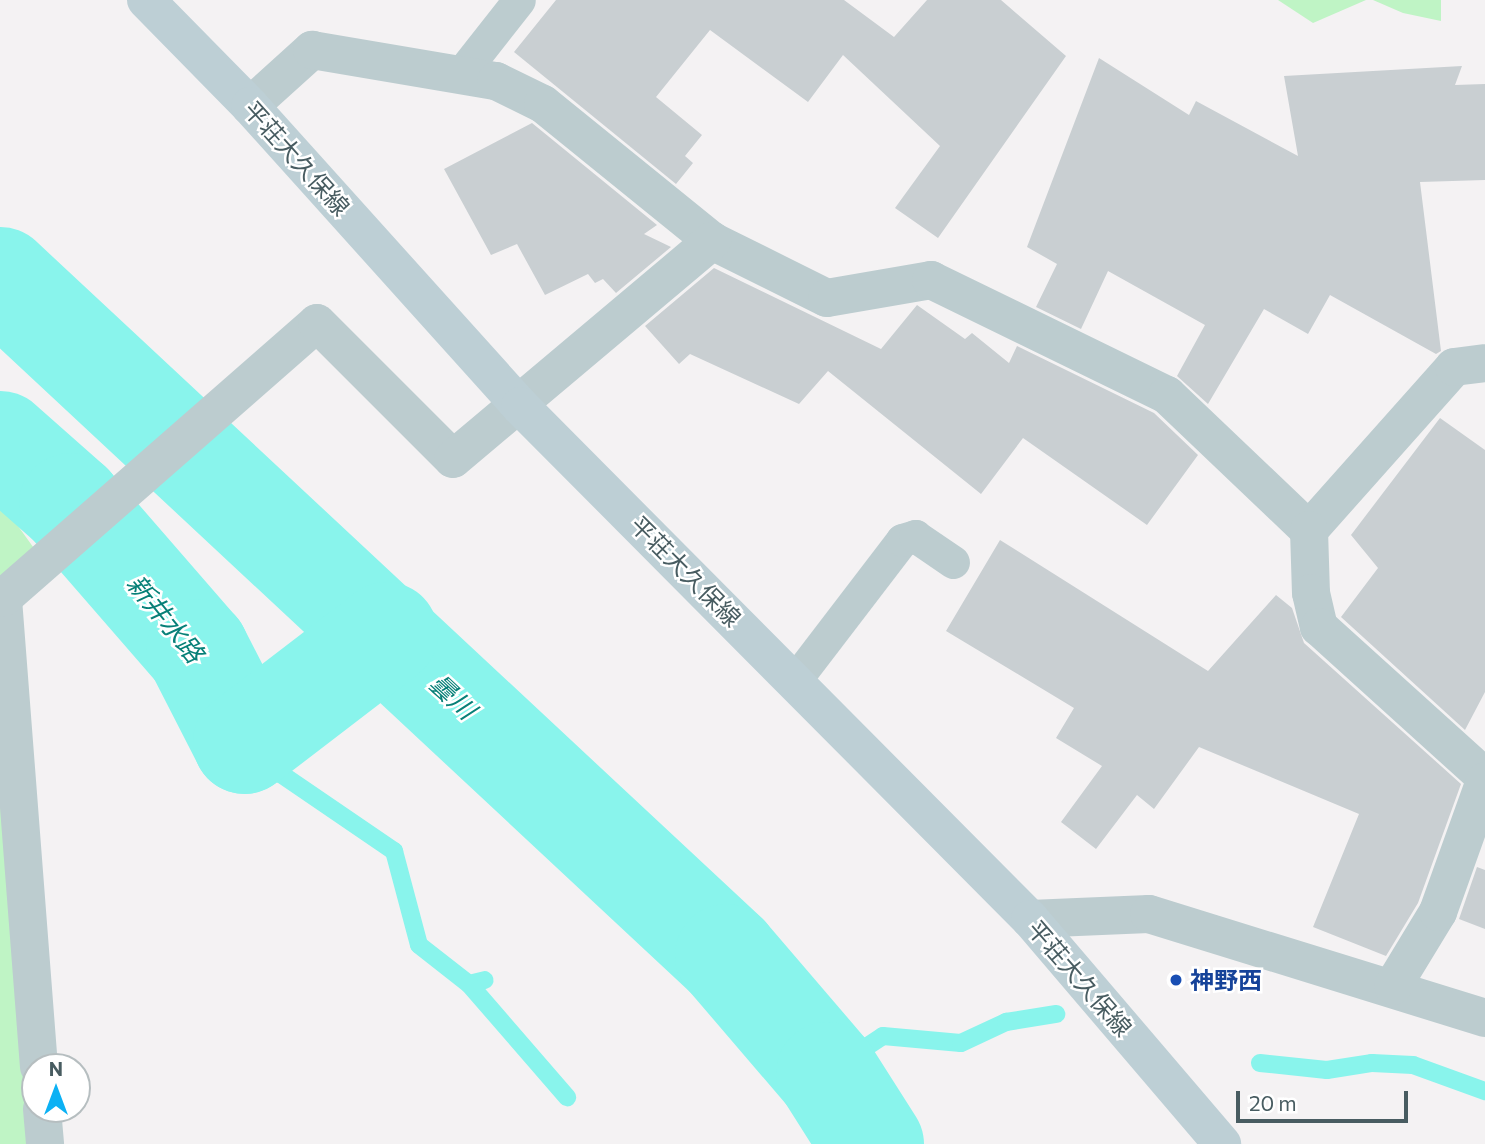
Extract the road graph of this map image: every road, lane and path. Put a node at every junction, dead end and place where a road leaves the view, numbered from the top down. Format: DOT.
graph roads {
  1 [pos="146,0"];
  2 [pos="519,0"];
  3 [pos="460,75"];
  4 [pos="250,106"];
  5 [pos="712,242"];
  6 [pos="1485,363"];
  7 [pos="520,406"];
  8 [pos="1309,530"];
  9 [pos="953,562"];
  10 [pos="795,680"];
  11 [pos="1485,779"];
  12 [pos="1030,919"];
  13 [pos="1393,986"];
  14 [pos="1485,1018"];
  15 [pos="38,1053"];
  16 [pos="43,1123"];
  17 [pos="44,1144"];
  18 [pos="1222,1144"];
  1 -- 4 [label="main road, 平荘大久保線"];
  2 -- 3 [label="lane"];
  3 -- 4 [label="street"];
  3 -- 5 [label="street"];
  4 -- 7 [label="main road, 平荘大久保線"];
  5 -- 7 [label="street"];
  5 -- 8 [label="street"];
  6 -- 8 [label="street"];
  7 -- 10 [label="main road, 平荘大久保線"];
  7 -- 15 [label="street"];
  8 -- 11 [label="street"];
  9 -- 10 [label="lane"];
  10 -- 12 [label="main road, 平荘大久保線"];
  11 -- 13 [label="street"];
  12 -- 13 [label="street"];
  12 -- 18 [label="main road, 平荘大久保線"];
  13 -- 14 [label="street"];
  16 -- 17 [label="street"];
}
